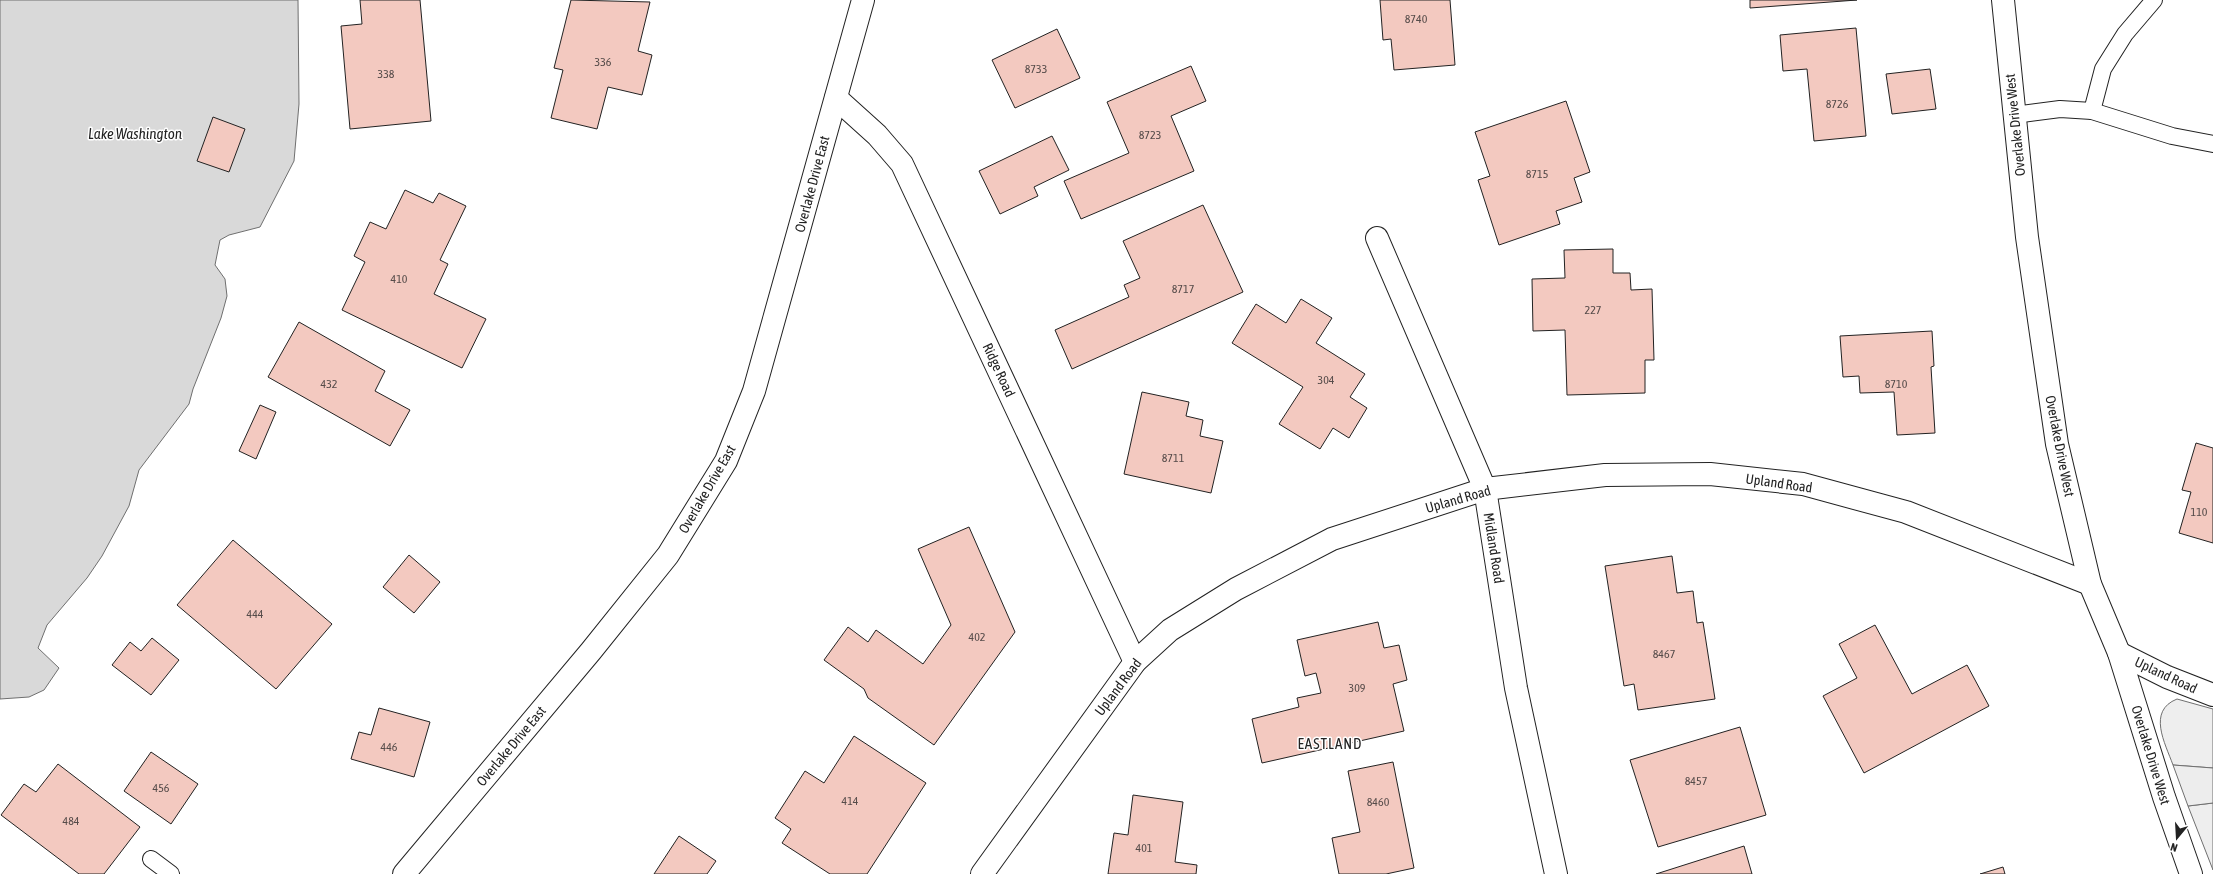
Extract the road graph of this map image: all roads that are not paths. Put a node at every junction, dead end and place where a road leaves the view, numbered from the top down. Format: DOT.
graph roads {
  1 [pos="863,0"];
  2 [pos="2003,0"];
  3 [pos="2154,0"];
  4 [pos="836,98"];
  5 [pos="2092,111"];
  6 [pos="2014,115"];
  7 [pos="2213,144"];
  8 [pos="1377,238"];
  9 [pos="1485,489"];
  10 [pos="2090,584"];
  11 [pos="2119,653"];
  12 [pos="1135,662"];
  13 [pos="2213,695"];
  14 [pos="151,859"];
  15 [pos="171,874"];
  16 [pos="404,874"];
  17 [pos="982,874"];
  18 [pos="1556,874"];
  19 [pos="2191,874"];
  1 -- 4 [label="street, Overlake Drive East"];
  2 -- 6 [label="street, Overlake Drive West"];
  3 -- 5 [label="lane"];
  4 -- 12 [label="street, Ridge Road"];
  4 -- 16 [label="street, Overlake Drive East"];
  5 -- 6 [label="lane"];
  5 -- 7 [label="lane"];
  6 -- 10 [label="street, Overlake Drive West"];
  8 -- 9 [label="street, Midland Road"];
  9 -- 10 [label="street, Upland Road"];
  9 -- 12 [label="street, Upland Road"];
  9 -- 18 [label="street, Midland Road"];
  10 -- 11 [label="street, Overlake Drive West"];
  11 -- 13 [label="street, Upland Road"];
  11 -- 19 [label="street, Overlake Drive West"];
  12 -- 17 [label="street, Upland Road"];
  14 -- 15 [label="lane"];
}
